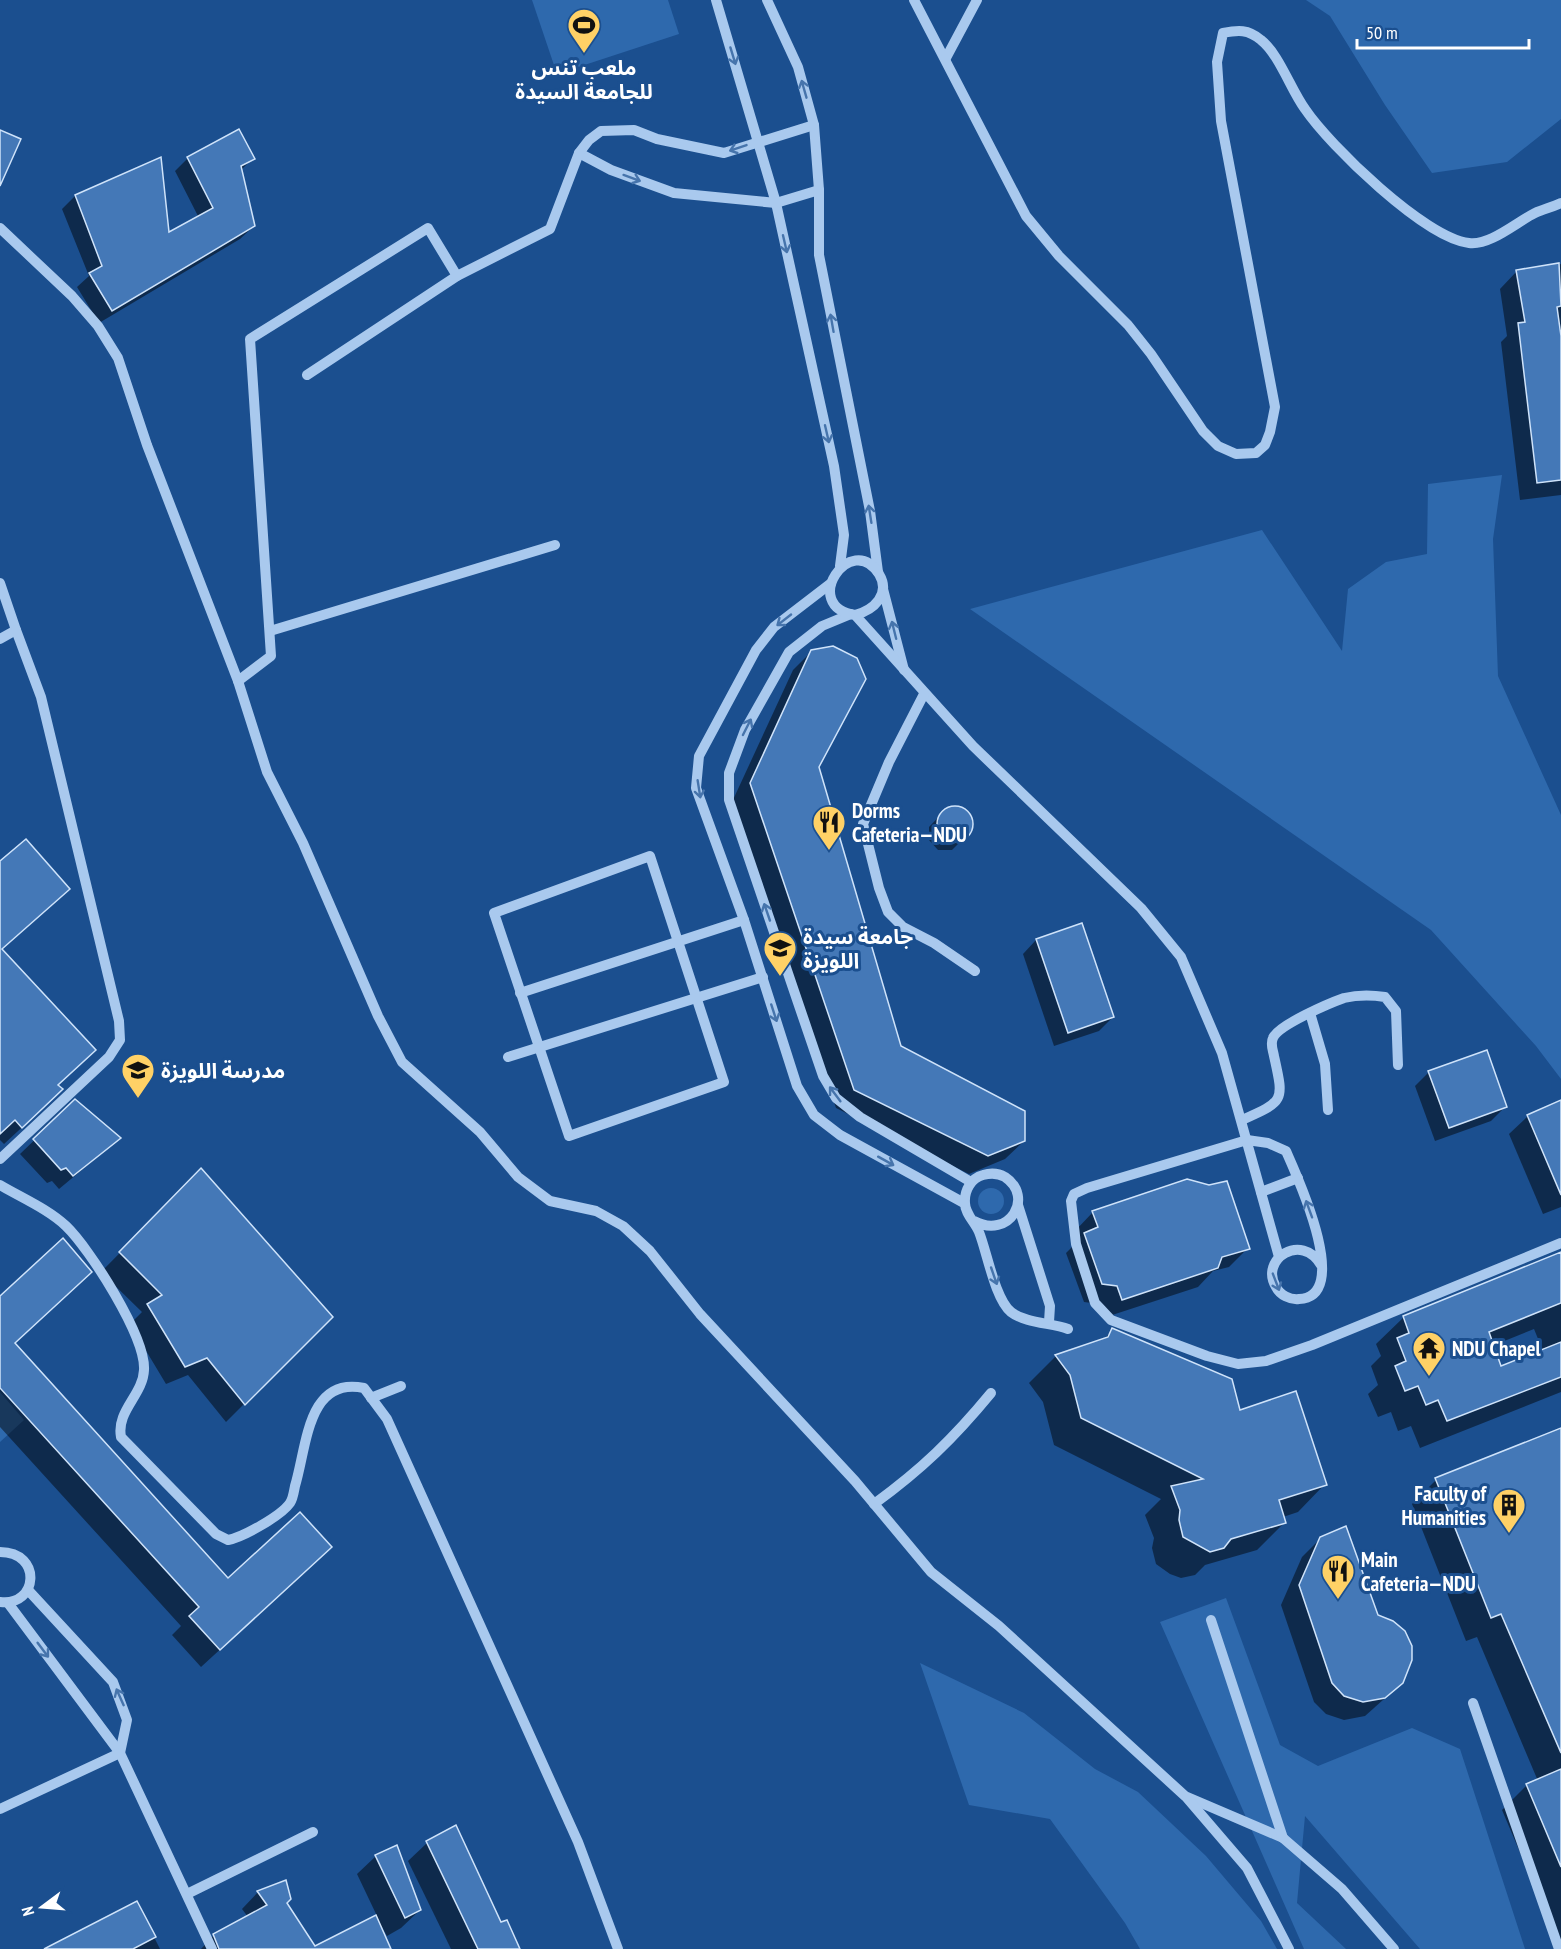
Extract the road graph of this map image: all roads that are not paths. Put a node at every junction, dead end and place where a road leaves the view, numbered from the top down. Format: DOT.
graph roads {
  1 [pos="716,0"];
  2 [pos="767,0"];
  3 [pos="914,0"];
  4 [pos="977,0"];
  5 [pos="946,58"];
  6 [pos="814,125"];
  7 [pos="759,140"];
  8 [pos="579,153"];
  9 [pos="819,190"];
  10 [pos="776,203"];
  11 [pos="1561,203"];
  12 [pos="0,228"];
  13 [pos="457,276"];
  14 [pos="307,375"];
  15 [pos="555,545"];
  16 [pos="840,566"];
  17 [pos="878,572"];
  18 [pos="0,583"];
  19 [pos="830,584"];
  20 [pos="883,588"];
  21 [pos="853,614"];
  22 [pos="16,630"];
  23 [pos="270,632"];
  24 [pos="0,639"];
  25 [pos="905,673"];
  26 [pos="238,681"];
  27 [pos="924,694"];
  28 [pos="744,920"];
  29 [pos="678,942"];
  30 [pos="975,971"];
  31 [pos="763,977"];
  32 [pos="520,993"];
  33 [pos="697,998"];
  34 [pos="1310,1013"];
  35 [pos="540,1049"];
  36 [pos="508,1058"];
  37 [pos="1398,1065"];
  38 [pos="1328,1110"];
  39 [pos="1242,1120"];
  40 [pos="1247,1140"];
  41 [pos="0,1159"];
  42 [pos="1298,1178"];
  43 [pos="971,1182"];
  44 [pos="0,1185"];
  45 [pos="1261,1192"];
  46 [pos="964,1203"];
  47 [pos="1018,1205"];
  48 [pos="975,1221"];
  49 [pos="1561,1243"];
  50 [pos="1279,1257"];
  51 [pos="1321,1265"];
  52 [pos="1049,1322"];
  53 [pos="1068,1329"];
  54 [pos="401,1386"];
  55 [pos="992,1393"];
  56 [pos="371,1398"];
  57 [pos="874,1504"];
  58 [pos="0,1552"];
  59 [pos="28,1590"];
  60 [pos="4,1603"];
  61 [pos="1211,1620"];
  62 [pos="1473,1703"];
  63 [pos="120,1753"];
  64 [pos="1185,1796"];
  65 [pos="0,1809"];
  66 [pos="313,1832"];
  67 [pos="1282,1838"];
  68 [pos="187,1894"];
  69 [pos="212,1949"];
  70 [pos="618,1949"];
  71 [pos="1289,1949"];
  72 [pos="1394,1949"];
  73 [pos="1559,1949"];
  1 -- 7 [label="street, one-way"];
  6 -- 2 [label="street, one-way"];
  3 -- 5 [label="street"];
  4 -- 5 [label="street"];
  5 -- 11 [label="street"];
  6 -- 7 [label="street"];
  6 -- 9 [label="street"];
  7 -- 8 [label="street, one-way"];
  7 -- 10 [label="street"];
  8 -- 10 [label="street, one-way"];
  8 -- 13 [label="street"];
  9 -- 10 [label="street"];
  17 -- 9 [label="street, one-way"];
  10 -- 16 [label="street, one-way"];
  12 -- 26 [label="street"];
  13 -- 14 [label="street"];
  13 -- 23 [label="street"];
  15 -- 23 [label="street"];
  16 -- 17 [label="street"];
  16 -- 19 [label="street"];
  17 -- 20 [label="street"];
  18 -- 22 [label="street"];
  19 -- 21 [label="street"];
  19 -- 28 [label="street, one-way"];
  20 -- 21 [label="street"];
  25 -- 20 [label="street, one-way"];
  21 -- 25 [label="street"];
  43 -- 21 [label="street, one-way"];
  22 -- 24 [label="street"];
  22 -- 41 [label="street"];
  23 -- 26 [label="street"];
  25 -- 27 [label="street"];
  26 -- 57 [label="street"];
  27 -- 30 [label="street"];
  27 -- 39 [label="street"];
  28 -- 29 [label="street"];
  28 -- 31 [label="street"];
  29 -- 32 [label="street"];
  29 -- 32 [label="street"];
  29 -- 33 [label="street"];
  31 -- 33 [label="street"];
  31 -- 46 [label="street, one-way"];
  32 -- 35 [label="street"];
  33 -- 35 [label="street"];
  33 -- 35 [label="street"];
  34 -- 37 [label="street"];
  34 -- 38 [label="street"];
  34 -- 39 [label="street"];
  35 -- 36 [label="street"];
  39 -- 40 [label="street"];
  40 -- 42 [label="street"];
  40 -- 45 [label="street"];
  40 -- 49 [label="street"];
  42 -- 45 [label="street"];
  51 -- 42 [label="street, one-way"];
  43 -- 46 [label="street"];
  43 -- 47 [label="street"];
  44 -- 56 [label="street"];
  45 -- 50 [label="street"];
  46 -- 48 [label="street"];
  47 -- 48 [label="street"];
  47 -- 52 [label="street"];
  48 -- 52 [label="street, one-way"];
  50 -- 51 [label="street"];
  50 -- 51 [label="street, one-way"];
  52 -- 53 [label="street"];
  54 -- 56 [label="street"];
  55 -- 57 [label="street"];
  56 -- 70 [label="street"];
  57 -- 64 [label="street"];
  58 -- 59 [label="street"];
  59 -- 60 [label="street"];
  63 -- 59 [label="street, one-way"];
  60 -- 63 [label="street, one-way"];
  61 -- 67 [label="street"];
  62 -- 73 [label="street"];
  63 -- 65 [label="street"];
  63 -- 68 [label="street"];
  64 -- 67 [label="street"];
  64 -- 71 [label="street"];
  66 -- 68 [label="street"];
  67 -- 72 [label="street"];
  68 -- 69 [label="street"];
}
